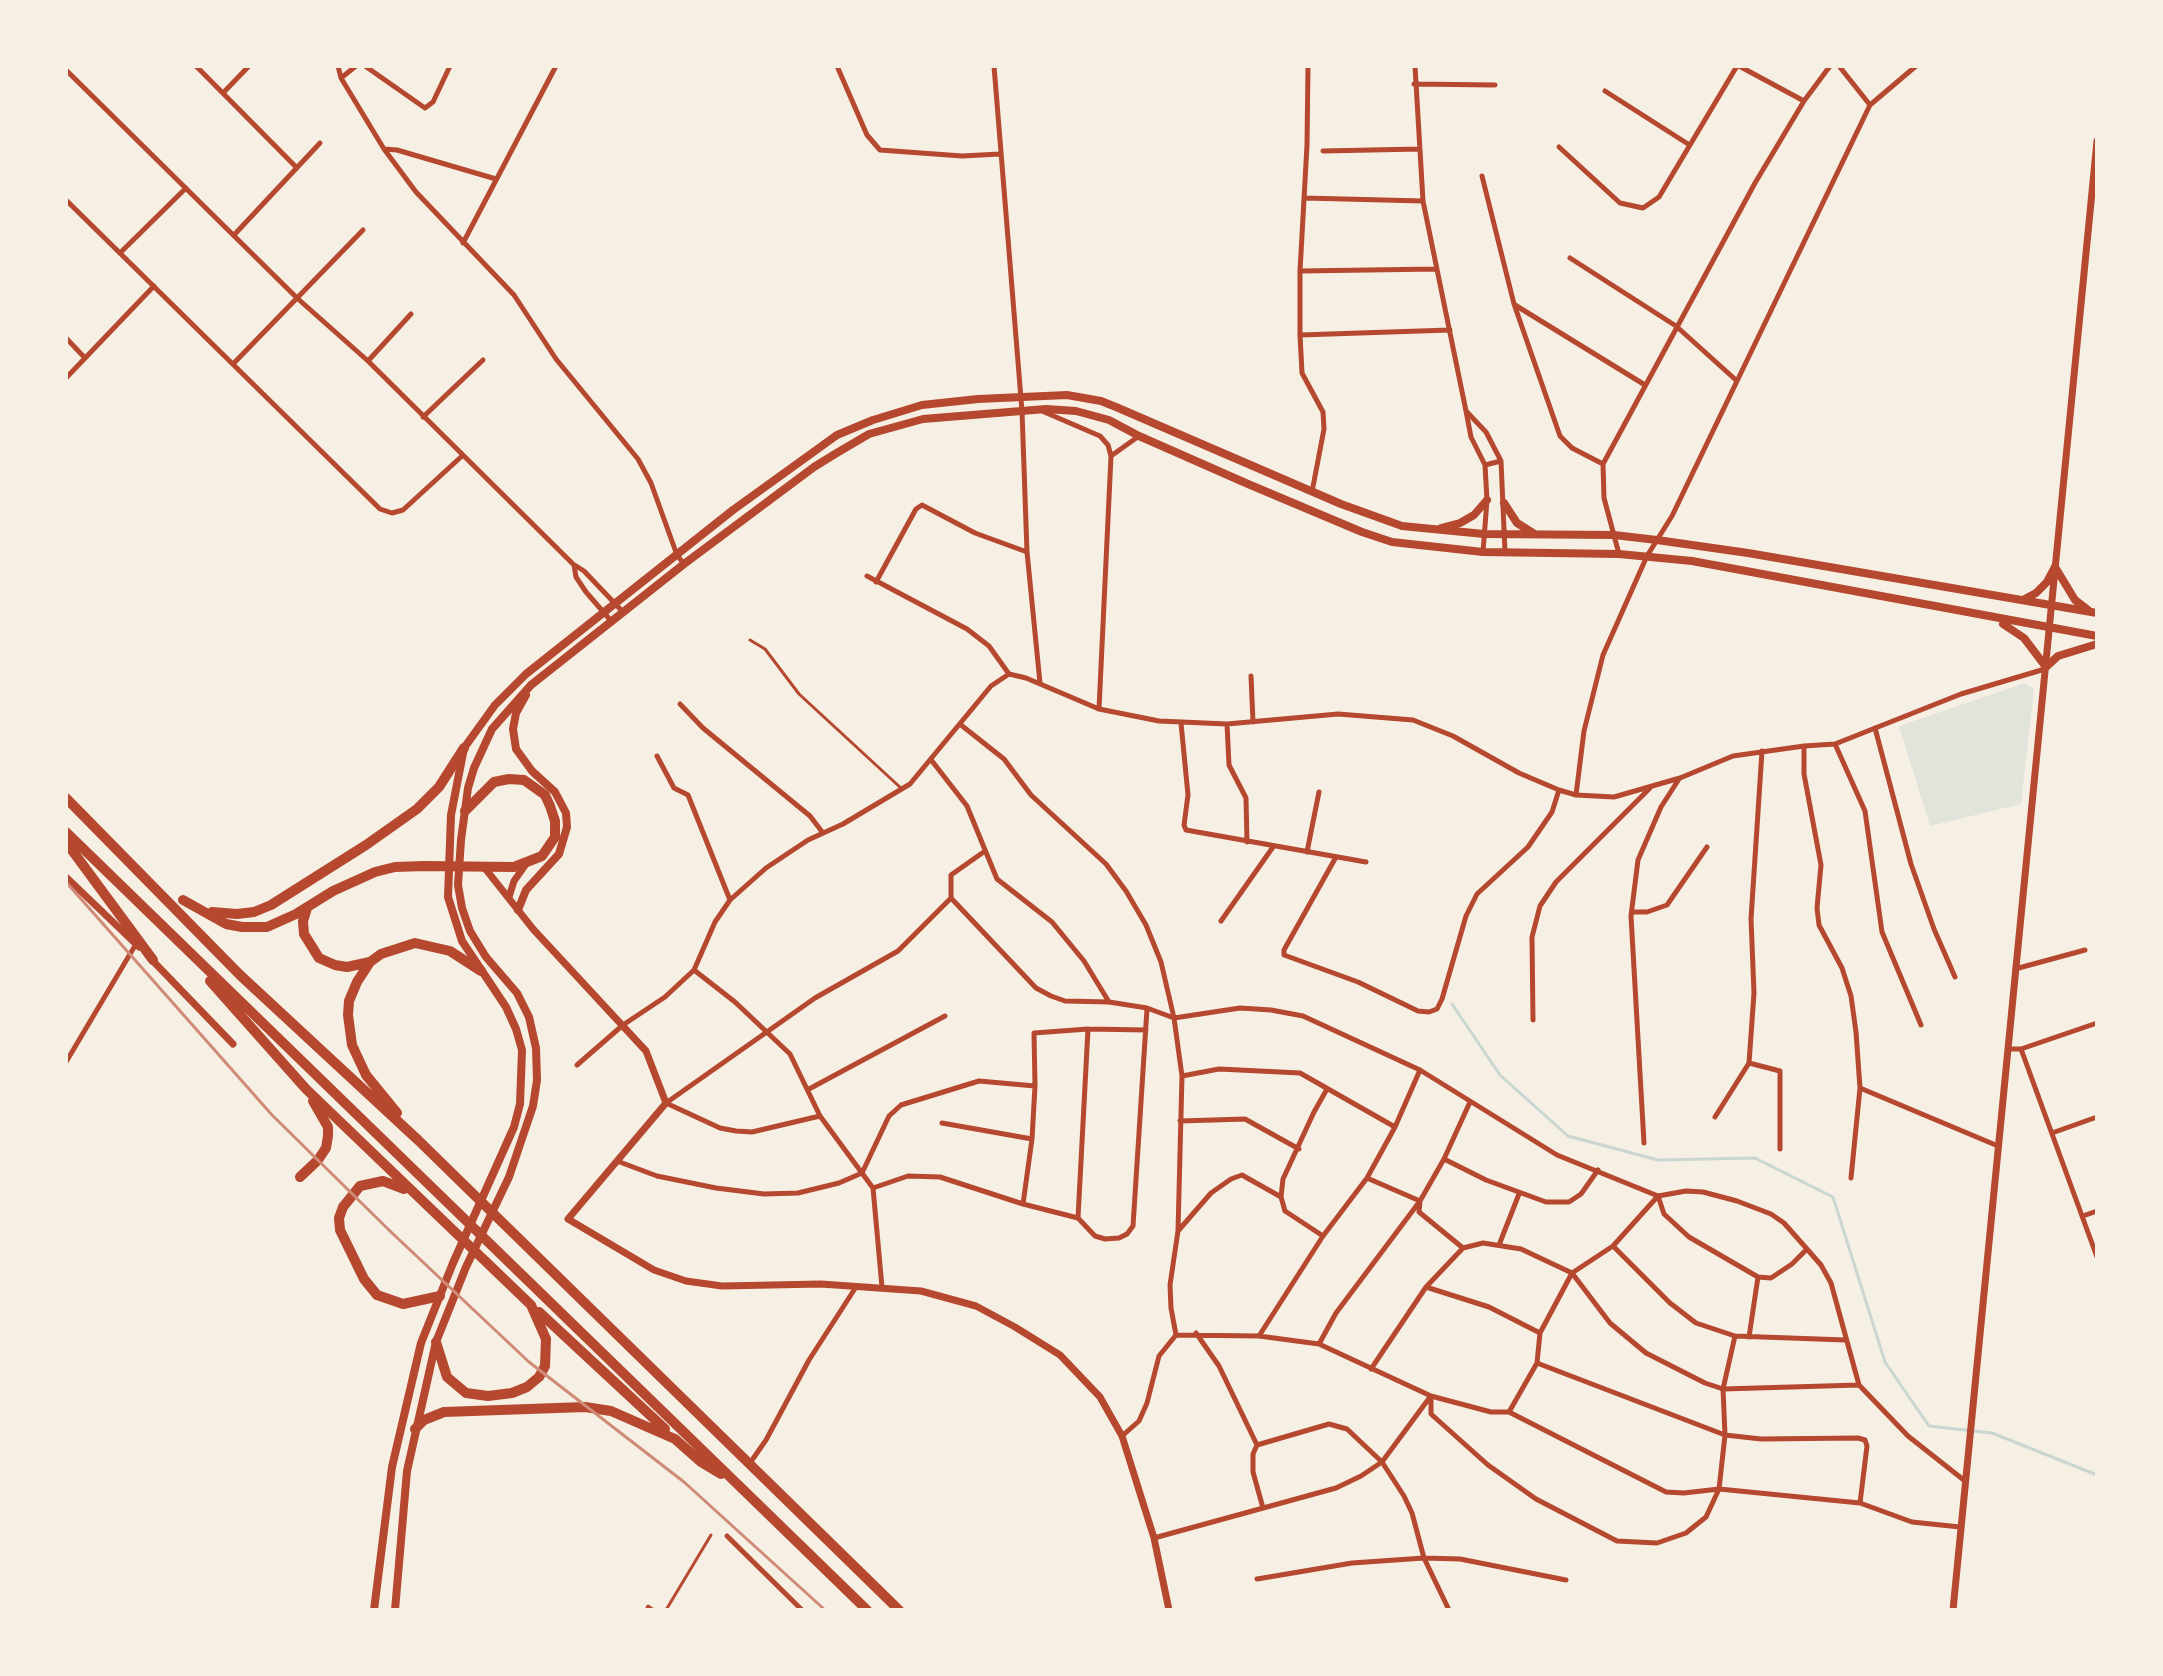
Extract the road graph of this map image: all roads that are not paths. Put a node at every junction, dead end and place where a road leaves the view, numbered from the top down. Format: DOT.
graph roads {
  1 [pos="196,66"];
  2 [pos="249,66"];
  3 [pos="338,66"];
  4 [pos="356,66"];
  5 [pos="365,66"];
  6 [pos="450,66"];
  7 [pos="556,66"];
  8 [pos="837,66"];
  9 [pos="994,66"];
  10 [pos="1308,66"];
  11 [pos="1415,66"];
  12 [pos="1738,66"];
  13 [pos="1830,66"];
  14 [pos="1839,66"];
  15 [pos="1916,66"];
  16 [pos="66,70"];
  17 [pos="341,78"];
  18 [pos="1414,84"];
  19 [pos="1495,85"];
  20 [pos="1605,91"];
  21 [pos="223,93"];
  22 [pos="1804,101"];
  23 [pos="1870,105"];
  24 [pos="2097,141"];
  25 [pos="320,143"];
  26 [pos="1688,144"];
  27 [pos="1559,147"];
  28 [pos="384,149"];
  29 [pos="1420,149"];
  30 [pos="1323,151"];
  31 [pos="1000,154"];
  32 [pos="297,168"];
  33 [pos="1482,176"];
  34 [pos="496,179"];
  35 [pos="186,188"];
  36 [pos="1304,198"];
  37 [pos="66,200"];
  38 [pos="1423,201"];
  39 [pos="363,230"];
  40 [pos="234,235"];
  41 [pos="463,243"];
  42 [pos="120,253"];
  43 [pos="1570,258"];
  44 [pos="1437,269"];
  45 [pos="1300,271"];
  46 [pos="154,286"];
  47 [pos="297,298"];
  48 [pos="1514,304"];
  49 [pos="411,314"];
  50 [pos="1676,326"];
  51 [pos="1450,330"];
  52 [pos="1300,335"];
  53 [pos="66,338"];
  54 [pos="85,358"];
  55 [pos="483,360"];
  56 [pos="368,361"];
  57 [pos="234,363"];
  58 [pos="66,378"];
  59 [pos="1737,381"];
  60 [pos="1645,385"];
  61 [pos="1021,396"];
  62 [pos="1037,410"];
  63 [pos="1022,411"];
  64 [pos="1466,411"];
  65 [pos="423,417"];
  66 [pos="1139,436"];
  67 [pos="462,456"];
  68 [pos="1111,456"];
  69 [pos="1240,461"];
  70 [pos="1501,461"];
  71 [pos="1603,464"];
  72 [pos="1485,465"];
  73 [pos="1232,477"];
  74 [pos="1312,492"];
  75 [pos="1487,500"];
  76 [pos="1504,503"];
  77 [pos="1431,530"];
  78 [pos="1484,534"];
  79 [pos="1505,534"];
  80 [pos="1538,535"];
  81 [pos="1614,535"];
  82 [pos="1657,540"];
  83 [pos="1027,552"];
  84 [pos="1483,552"];
  85 [pos="1505,553"];
  86 [pos="1619,554"];
  87 [pos="1752,554"];
  88 [pos="677,555"];
  89 [pos="1647,556"];
  90 [pos="573,564"];
  91 [pos="684,564"];
  92 [pos="2055,567"];
  93 [pos="1749,570"];
  94 [pos="867,576"];
  95 [pos="876,582"];
  96 [pos="2021,600"];
  97 [pos="615,603"];
  98 [pos="2051,606"];
  99 [pos="603,612"];
  100 [pos="2093,612"];
  101 [pos="624,613"];
  102 [pos="1992,618"];
  103 [pos="613,623"];
  104 [pos="2049,627"];
  105 [pos="2097,636"];
  106 [pos="750,640"];
  107 [pos="2097,644"];
  108 [pos="2046,668"];
  109 [pos="1009,674"];
  110 [pos="1251,676"];
  111 [pos="1040,684"];
  112 [pos="531,685"];
  113 [pos="680,704"];
  114 [pos="1099,709"];
  115 [pos="1253,722"];
  116 [pos="1181,723"];
  117 [pos="1227,724"];
  118 [pos="961,725"];
  119 [pos="1875,728"];
  120 [pos="1835,744"];
  121 [pos="1804,746"];
  122 [pos="464,748"];
  123 [pos="1762,751"];
  124 [pos="657,756"];
  125 [pos="932,761"];
  126 [pos="1680,778"];
  127 [pos="1651,788"];
  128 [pos="902,789"];
  129 [pos="1559,790"];
  130 [pos="1319,792"];
  131 [pos="1576,795"];
  132 [pos="66,798"];
  133 [pos="465,811"];
  134 [pos="66,832"];
  135 [pos="823,833"];
  136 [pos="66,842"];
  137 [pos="1247,842"];
  138 [pos="1273,847"];
  139 [pos="1707,847"];
  140 [pos="985,851"];
  141 [pos="1307,852"];
  142 [pos="1336,857"];
  143 [pos="1366,862"];
  144 [pos="526,864"];
  145 [pos="484,867"];
  146 [pos="66,877"];
  147 [pos="146,881"];
  148 [pos="509,897"];
  149 [pos="951,898"];
  150 [pos="183,900"];
  151 [pos="730,900"];
  152 [pos="307,908"];
  153 [pos="518,910"];
  154 [pos="1632,912"];
  155 [pos="1221,921"];
  156 [pos="136,944"];
  157 [pos="2085,950"];
  158 [pos="189,953"];
  159 [pos="153,960"];
  160 [pos="370,962"];
  161 [pos="2015,969"];
  162 [pos="694,970"];
  163 [pos="481,971"];
  164 [pos="1955,977"];
  165 [pos="1109,1002"];
  166 [pos="1147,1008"];
  167 [pos="945,1016"];
  168 [pos="1174,1018"];
  169 [pos="1533,1020"];
  170 [pos="2097,1023"];
  171 [pos="623,1025"];
  172 [pos="1921,1025"];
  173 [pos="1088,1029"];
  174 [pos="1146,1030"];
  175 [pos="768,1032"];
  176 [pos="233,1044"];
  177 [pos="2021,1049"];
  178 [pos="2007,1050"];
  179 [pos="66,1062"];
  180 [pos="1749,1063"];
  181 [pos="577,1065"];
  182 [pos="1420,1070"];
  183 [pos="1182,1076"];
  184 [pos="1035,1086"];
  185 [pos="1860,1088"];
  186 [pos="306,1089"];
  187 [pos="809,1089"];
  188 [pos="1327,1089"];
  189 [pos="1470,1102"];
  190 [pos="666,1103"];
  191 [pos="820,1116"];
  192 [pos="1715,1117"];
  193 [pos="2097,1117"];
  194 [pos="1180,1121"];
  195 [pos="942,1123"];
  196 [pos="1395,1127"];
  197 [pos="2052,1133"];
  198 [pos="1032,1139"];
  199 [pos="418,1140"];
  200 [pos="1644,1143"];
  201 [pos="1998,1146"];
  202 [pos="1299,1149"];
  203 [pos="1780,1149"];
  204 [pos="1444,1159"];
  205 [pos="617,1161"];
  206 [pos="1598,1170"];
  207 [pos="862,1173"];
  208 [pos="300,1177"];
  209 [pos="1367,1178"];
  210 [pos="1851,1178"];
  211 [pos="873,1188"];
  212 [pos="416,1194"];
  213 [pos="1519,1194"];
  214 [pos="1658,1196"];
  215 [pos="1281,1197"];
  216 [pos="1420,1201"];
  217 [pos="1023,1204"];
  218 [pos="2097,1211"];
  219 [pos="2083,1216"];
  220 [pos="1078,1218"];
  221 [pos="1178,1231"];
  222 [pos="1323,1236"];
  223 [pos="1499,1245"];
  224 [pos="1613,1246"];
  225 [pos="1463,1248"];
  226 [pos="1807,1249"];
  227 [pos="2097,1257"];
  228 [pos="1572,1273"];
  229 [pos="1758,1277"];
  230 [pos="447,1278"];
  231 [pos="460,1283"];
  232 [pos="858,1286"];
  233 [pos="882,1287"];
  234 [pos="1426,1287"];
  235 [pos="440,1296"];
  236 [pos="531,1305"];
  237 [pos="1196,1333"];
  238 [pos="1540,1333"];
  239 [pos="1176,1335"];
  240 [pos="1259,1336"];
  241 [pos="1735,1336"];
  242 [pos="1749,1337"];
  243 [pos="1845,1340"];
  244 [pos="436,1342"];
  245 [pos="1319,1344"];
  246 [pos="1537,1363"];
  247 [pos="1371,1369"];
  248 [pos="1859,1385"];
  249 [pos="1723,1389"];
  250 [pos="1431,1396"];
  251 [pos="1509,1412"];
  252 [pos="415,1429"];
  253 [pos="1725,1435"];
  254 [pos="1122,1436"];
  255 [pos="675,1439"];
  256 [pos="1257,1445"];
  257 [pos="1382,1462"];
  258 [pos="749,1464"];
  259 [pos="1965,1481"];
  260 [pos="739,1486"];
  261 [pos="1719,1489"];
  262 [pos="1860,1503"];
  263 [pos="1263,1508"];
  264 [pos="1960,1527"];
  265 [pos="711,1535"];
  266 [pos="727,1536"];
  267 [pos="1154,1538"];
  268 [pos="1424,1558"];
  269 [pos="1257,1579"];
  270 [pos="1566,1580"];
  271 [pos="376,1593"];
  272 [pos="396,1594"];
  273 [pos="374,1610"];
  274 [pos="395,1610"];
  275 [pos="646,1610"];
  276 [pos="654,1610"];
  277 [pos="666,1610"];
  278 [pos="802,1610"];
  279 [pos="867,1610"];
  280 [pos="899,1610"];
  281 [pos="1169,1610"];
  282 [pos="1449,1610"];
  283 [pos="1953,1610"];
  1 -- 21 [label="street"];
  2 -- 21 [label="street"];
  3 -- 17 [label="street"];
  4 -- 17 [label="street"];
  5 -- 6 [label="street"];
  7 -- 34 [label="street"];
  8 -- 31 [label="street"];
  9 -- 31 [label="street"];
  10 -- 36 [label="street"];
  11 -- 18 [label="street"];
  12 -- 22 [label="street"];
  12 -- 26 [label="street"];
  13 -- 22 [label="street"];
  14 -- 23 [label="street"];
  15 -- 23 [label="street"];
  16 -- 35 [label="street"];
  17 -- 28 [label="street"];
  18 -- 19 [label="street"];
  18 -- 29 [label="street"];
  20 -- 26 [label="street"];
  21 -- 32 [label="street"];
  22 -- 50 [label="street"];
  23 -- 59 [label="street"];
  24 -- 92 [label="main road"];
  25 -- 32 [label="street"];
  26 -- 27 [label="street"];
  28 -- 34 [label="street"];
  28 -- 41 [label="street"];
  29 -- 30 [label="street"];
  29 -- 38 [label="street"];
  31 -- 61 [label="street"];
  32 -- 40 [label="street"];
  33 -- 48 [label="street"];
  34 -- 41 [label="street"];
  35 -- 40 [label="street"];
  35 -- 42 [label="street"];
  36 -- 38 [label="street"];
  36 -- 45 [label="street"];
  37 -- 42 [label="street"];
  38 -- 44 [label="street"];
  39 -- 47 [label="street"];
  40 -- 47 [label="street"];
  41 -- 88 [label="street"];
  42 -- 46 [label="street"];
  43 -- 50 [label="street"];
  44 -- 45 [label="street"];
  44 -- 51 [label="street"];
  45 -- 52 [label="street"];
  46 -- 54 [label="street"];
  46 -- 57 [label="street"];
  47 -- 56 [label="street"];
  47 -- 57 [label="street"];
  48 -- 60 [label="street"];
  48 -- 71 [label="street"];
  49 -- 56 [label="street"];
  50 -- 59 [label="street"];
  50 -- 60 [label="street"];
  51 -- 52 [label="street"];
  51 -- 64 [label="street"];
  52 -- 74 [label="street"];
  53 -- 54 [label="street"];
  54 -- 58 [label="street"];
  55 -- 65 [label="street"];
  56 -- 65 [label="street"];
  57 -- 67 [label="street"];
  59 -- 82 [label="street"];
  60 -- 71 [label="street"];
  61 -- 63 [label="street"];
  61 -- 69 [label="main road"];
  61 -- 88 [label="main road"];
  62 -- 63 [label="main road"];
  62 -- 66 [label="main road"];
  62 -- 68 [label="street"];
  63 -- 83 [label="street"];
  63 -- 91 [label="main road"];
  64 -- 70 [label="street"];
  64 -- 72 [label="street"];
  65 -- 67 [label="street"];
  66 -- 68 [label="street"];
  66 -- 73 [label="main road"];
  67 -- 90 [label="street"];
  68 -- 114 [label="street"];
  69 -- 73 [label="main road"];
  69 -- 74 [label="main road"];
  70 -- 72 [label="street"];
  70 -- 76 [label="street"];
  71 -- 81 [label="street"];
  72 -- 75 [label="street"];
  73 -- 84 [label="main road"];
  74 -- 77 [label="main road"];
  75 -- 77 [label="main road"];
  75 -- 78 [label="street"];
  76 -- 79 [label="street"];
  76 -- 80 [label="main road"];
  77 -- 78 [label="main road"];
  78 -- 79 [label="main road"];
  78 -- 84 [label="street"];
  79 -- 80 [label="main road"];
  79 -- 85 [label="street"];
  80 -- 81 [label="main road"];
  81 -- 82 [label="main road"];
  81 -- 86 [label="street"];
  82 -- 87 [label="main road"];
  82 -- 89 [label="street"];
  83 -- 95 [label="street"];
  83 -- 111 [label="street"];
  84 -- 85 [label="main road"];
  85 -- 86 [label="main road"];
  86 -- 89 [label="main road"];
  87 -- 93 [label="main road"];
  87 -- 96 [label="main road"];
  88 -- 91 [label="street"];
  88 -- 97 [label="main road"];
  89 -- 93 [label="main road"];
  89 -- 131 [label="street"];
  90 -- 97 [label="street"];
  90 -- 99 [label="street"];
  91 -- 101 [label="main road"];
  92 -- 96 [label="main road"];
  92 -- 98 [label="main road"];
  92 -- 100 [label="main road"];
  93 -- 102 [label="main road"];
  94 -- 95 [label="street"];
  95 -- 109 [label="street"];
  96 -- 98 [label="main road"];
  97 -- 99 [label="main road"];
  97 -- 101 [label="street"];
  98 -- 100 [label="main road"];
  98 -- 104 [label="main road"];
  99 -- 103 [label="street"];
  99 -- 122 [label="main road"];
  101 -- 103 [label="main road"];
  102 -- 104 [label="main road"];
  102 -- 108 [label="main road"];
  103 -- 112 [label="main road"];
  104 -- 105 [label="main road"];
  104 -- 108 [label="main road"];
  106 -- 128 [label="lane"];
  107 -- 108 [label="main road"];
  108 -- 119 [label="street"];
  108 -- 161 [label="main road"];
  109 -- 111 [label="street"];
  109 -- 118 [label="street"];
  110 -- 115 [label="street"];
  111 -- 114 [label="street"];
  112 -- 133 [label="main road"];
  112 -- 153 [label="main road"];
  113 -- 135 [label="street"];
  114 -- 116 [label="street"];
  115 -- 117 [label="street"];
  115 -- 129 [label="street"];
  116 -- 117 [label="street"];
  116 -- 137 [label="street"];
  117 -- 137 [label="street"];
  118 -- 125 [label="street"];
  118 -- 168 [label="street"];
  119 -- 120 [label="street"];
  119 -- 164 [label="street"];
  120 -- 121 [label="street"];
  120 -- 172 [label="street"];
  121 -- 123 [label="street"];
  121 -- 185 [label="street"];
  122 -- 150 [label="highway"];
  122 -- 163 [label="main road"];
  123 -- 126 [label="street"];
  123 -- 180 [label="street"];
  124 -- 151 [label="street"];
  125 -- 128 [label="street"];
  125 -- 140 [label="street"];
  126 -- 127 [label="street"];
  126 -- 154 [label="street"];
  127 -- 131 [label="street"];
  127 -- 169 [label="street"];
  128 -- 135 [label="street"];
  129 -- 131 [label="street"];
  129 -- 142 [label="street"];
  130 -- 141 [label="street"];
  132 -- 147 [label="highway"];
  133 -- 144 [label="highway"];
  133 -- 231 [label="main road"];
  134 -- 158 [label="highway"];
  135 -- 151 [label="street"];
  136 -- 159 [label="highway"];
  137 -- 138 [label="street"];
  138 -- 141 [label="street"];
  138 -- 155 [label="street"];
  139 -- 154 [label="street"];
  140 -- 149 [label="street"];
  140 -- 165 [label="street"];
  141 -- 142 [label="street"];
  142 -- 143 [label="street"];
  144 -- 145 [label="highway"];
  144 -- 148 [label="main road"];
  145 -- 148 [label="main road"];
  145 -- 152 [label="highway"];
  146 -- 156 [label="main road"];
  147 -- 150 [label="highway"];
  147 -- 199 [label="highway"];
  148 -- 153 [label="main road"];
  149 -- 165 [label="street"];
  149 -- 175 [label="street"];
  150 -- 152 [label="highway"];
  151 -- 162 [label="street"];
  152 -- 160 [label="highway"];
  153 -- 171 [label="main road"];
  154 -- 200 [label="street"];
  156 -- 159 [label="main road"];
  156 -- 179 [label="street"];
  157 -- 161 [label="street"];
  158 -- 186 [label="highway"];
  158 -- 260 [label="highway"];
  159 -- 176 [label="main road"];
  160 -- 163 [label="highway"];
  160 -- 199 [label="highway"];
  161 -- 178 [label="main road"];
  162 -- 171 [label="street"];
  162 -- 175 [label="street"];
  163 -- 230 [label="main road"];
  165 -- 166 [label="street"];
  166 -- 168 [label="street"];
  166 -- 174 [label="street"];
  167 -- 187 [label="street"];
  168 -- 182 [label="street"];
  168 -- 183 [label="street"];
  170 -- 177 [label="street"];
  171 -- 181 [label="street"];
  171 -- 190 [label="main road"];
  173 -- 174 [label="street"];
  173 -- 184 [label="street"];
  173 -- 220 [label="street"];
  174 -- 220 [label="street"];
  175 -- 187 [label="street"];
  175 -- 190 [label="street"];
  177 -- 178 [label="street"];
  177 -- 197 [label="street"];
  178 -- 201 [label="main road"];
  180 -- 192 [label="street"];
  180 -- 203 [label="street"];
  182 -- 189 [label="street"];
  182 -- 196 [label="street"];
  183 -- 188 [label="street"];
  183 -- 194 [label="street"];
  184 -- 198 [label="street"];
  184 -- 207 [label="street"];
  185 -- 201 [label="street"];
  185 -- 210 [label="street"];
  186 -- 208 [label="highway"];
  186 -- 212 [label="highway"];
  187 -- 191 [label="street"];
  188 -- 196 [label="street"];
  188 -- 202 [label="street"];
  189 -- 204 [label="street"];
  189 -- 206 [label="street"];
  190 -- 191 [label="street"];
  190 -- 205 [label="main road"];
  191 -- 207 [label="street"];
  193 -- 197 [label="street"];
  194 -- 202 [label="street"];
  194 -- 221 [label="street"];
  195 -- 198 [label="street"];
  196 -- 209 [label="street"];
  197 -- 219 [label="street"];
  198 -- 217 [label="street"];
  199 -- 258 [label="highway"];
  201 -- 259 [label="main road"];
  202 -- 215 [label="street"];
  204 -- 213 [label="street"];
  204 -- 216 [label="street"];
  205 -- 207 [label="street"];
  205 -- 232 [label="main road"];
  206 -- 213 [label="street"];
  206 -- 214 [label="street"];
  207 -- 211 [label="street"];
  209 -- 216 [label="street"];
  209 -- 222 [label="street"];
  211 -- 217 [label="street"];
  211 -- 233 [label="street"];
  212 -- 235 [label="highway"];
  212 -- 236 [label="highway"];
  213 -- 223 [label="street"];
  214 -- 224 [label="street"];
  214 -- 226 [label="street"];
  214 -- 229 [label="street"];
  215 -- 221 [label="street"];
  215 -- 222 [label="street"];
  216 -- 225 [label="street"];
  216 -- 245 [label="street"];
  217 -- 220 [label="street"];
  218 -- 219 [label="street"];
  219 -- 227 [label="street"];
  221 -- 239 [label="street"];
  222 -- 240 [label="street"];
  223 -- 225 [label="street"];
  223 -- 228 [label="street"];
  224 -- 228 [label="street"];
  224 -- 241 [label="street"];
  225 -- 234 [label="street"];
  226 -- 229 [label="street"];
  226 -- 243 [label="street"];
  228 -- 238 [label="street"];
  228 -- 249 [label="street"];
  229 -- 242 [label="street"];
  230 -- 231 [label="main road"];
  230 -- 235 [label="main road"];
  231 -- 244 [label="main road"];
  232 -- 233 [label="main road"];
  232 -- 258 [label="street"];
  233 -- 254 [label="main road"];
  234 -- 238 [label="street"];
  234 -- 247 [label="street"];
  235 -- 271 [label="main road"];
  236 -- 244 [label="highway"];
  236 -- 255 [label="highway"];
  237 -- 239 [label="street"];
  237 -- 240 [label="street"];
  237 -- 256 [label="street"];
  238 -- 246 [label="street"];
  239 -- 254 [label="street"];
  240 -- 245 [label="street"];
  241 -- 242 [label="street"];
  241 -- 249 [label="street"];
  242 -- 243 [label="street"];
  243 -- 248 [label="street"];
  244 -- 252 [label="main road"];
  245 -- 247 [label="street"];
  246 -- 251 [label="street"];
  246 -- 253 [label="street"];
  247 -- 250 [label="street"];
  248 -- 249 [label="street"];
  248 -- 259 [label="street"];
  249 -- 253 [label="street"];
  250 -- 251 [label="street"];
  250 -- 257 [label="street"];
  250 -- 261 [label="street"];
  251 -- 261 [label="street"];
  252 -- 255 [label="highway"];
  252 -- 272 [label="main road"];
  253 -- 261 [label="street"];
  253 -- 262 [label="street"];
  254 -- 267 [label="main road"];
  255 -- 260 [label="highway"];
  256 -- 257 [label="street"];
  256 -- 263 [label="street"];
  257 -- 263 [label="street"];
  257 -- 268 [label="street"];
  258 -- 280 [label="highway"];
  259 -- 264 [label="main road"];
  260 -- 279 [label="highway"];
  261 -- 262 [label="street"];
  262 -- 264 [label="street"];
  263 -- 267 [label="street"];
  264 -- 283 [label="main road"];
  265 -- 277 [label="lane"];
  266 -- 278 [label="street"];
  267 -- 281 [label="main road"];
  268 -- 269 [label="street"];
  268 -- 270 [label="street"];
  268 -- 282 [label="street"];
  271 -- 272 [label="main road"];
  271 -- 273 [label="main road"];
  272 -- 274 [label="main road"];
  275 -- 276 [label="lane"];
}
